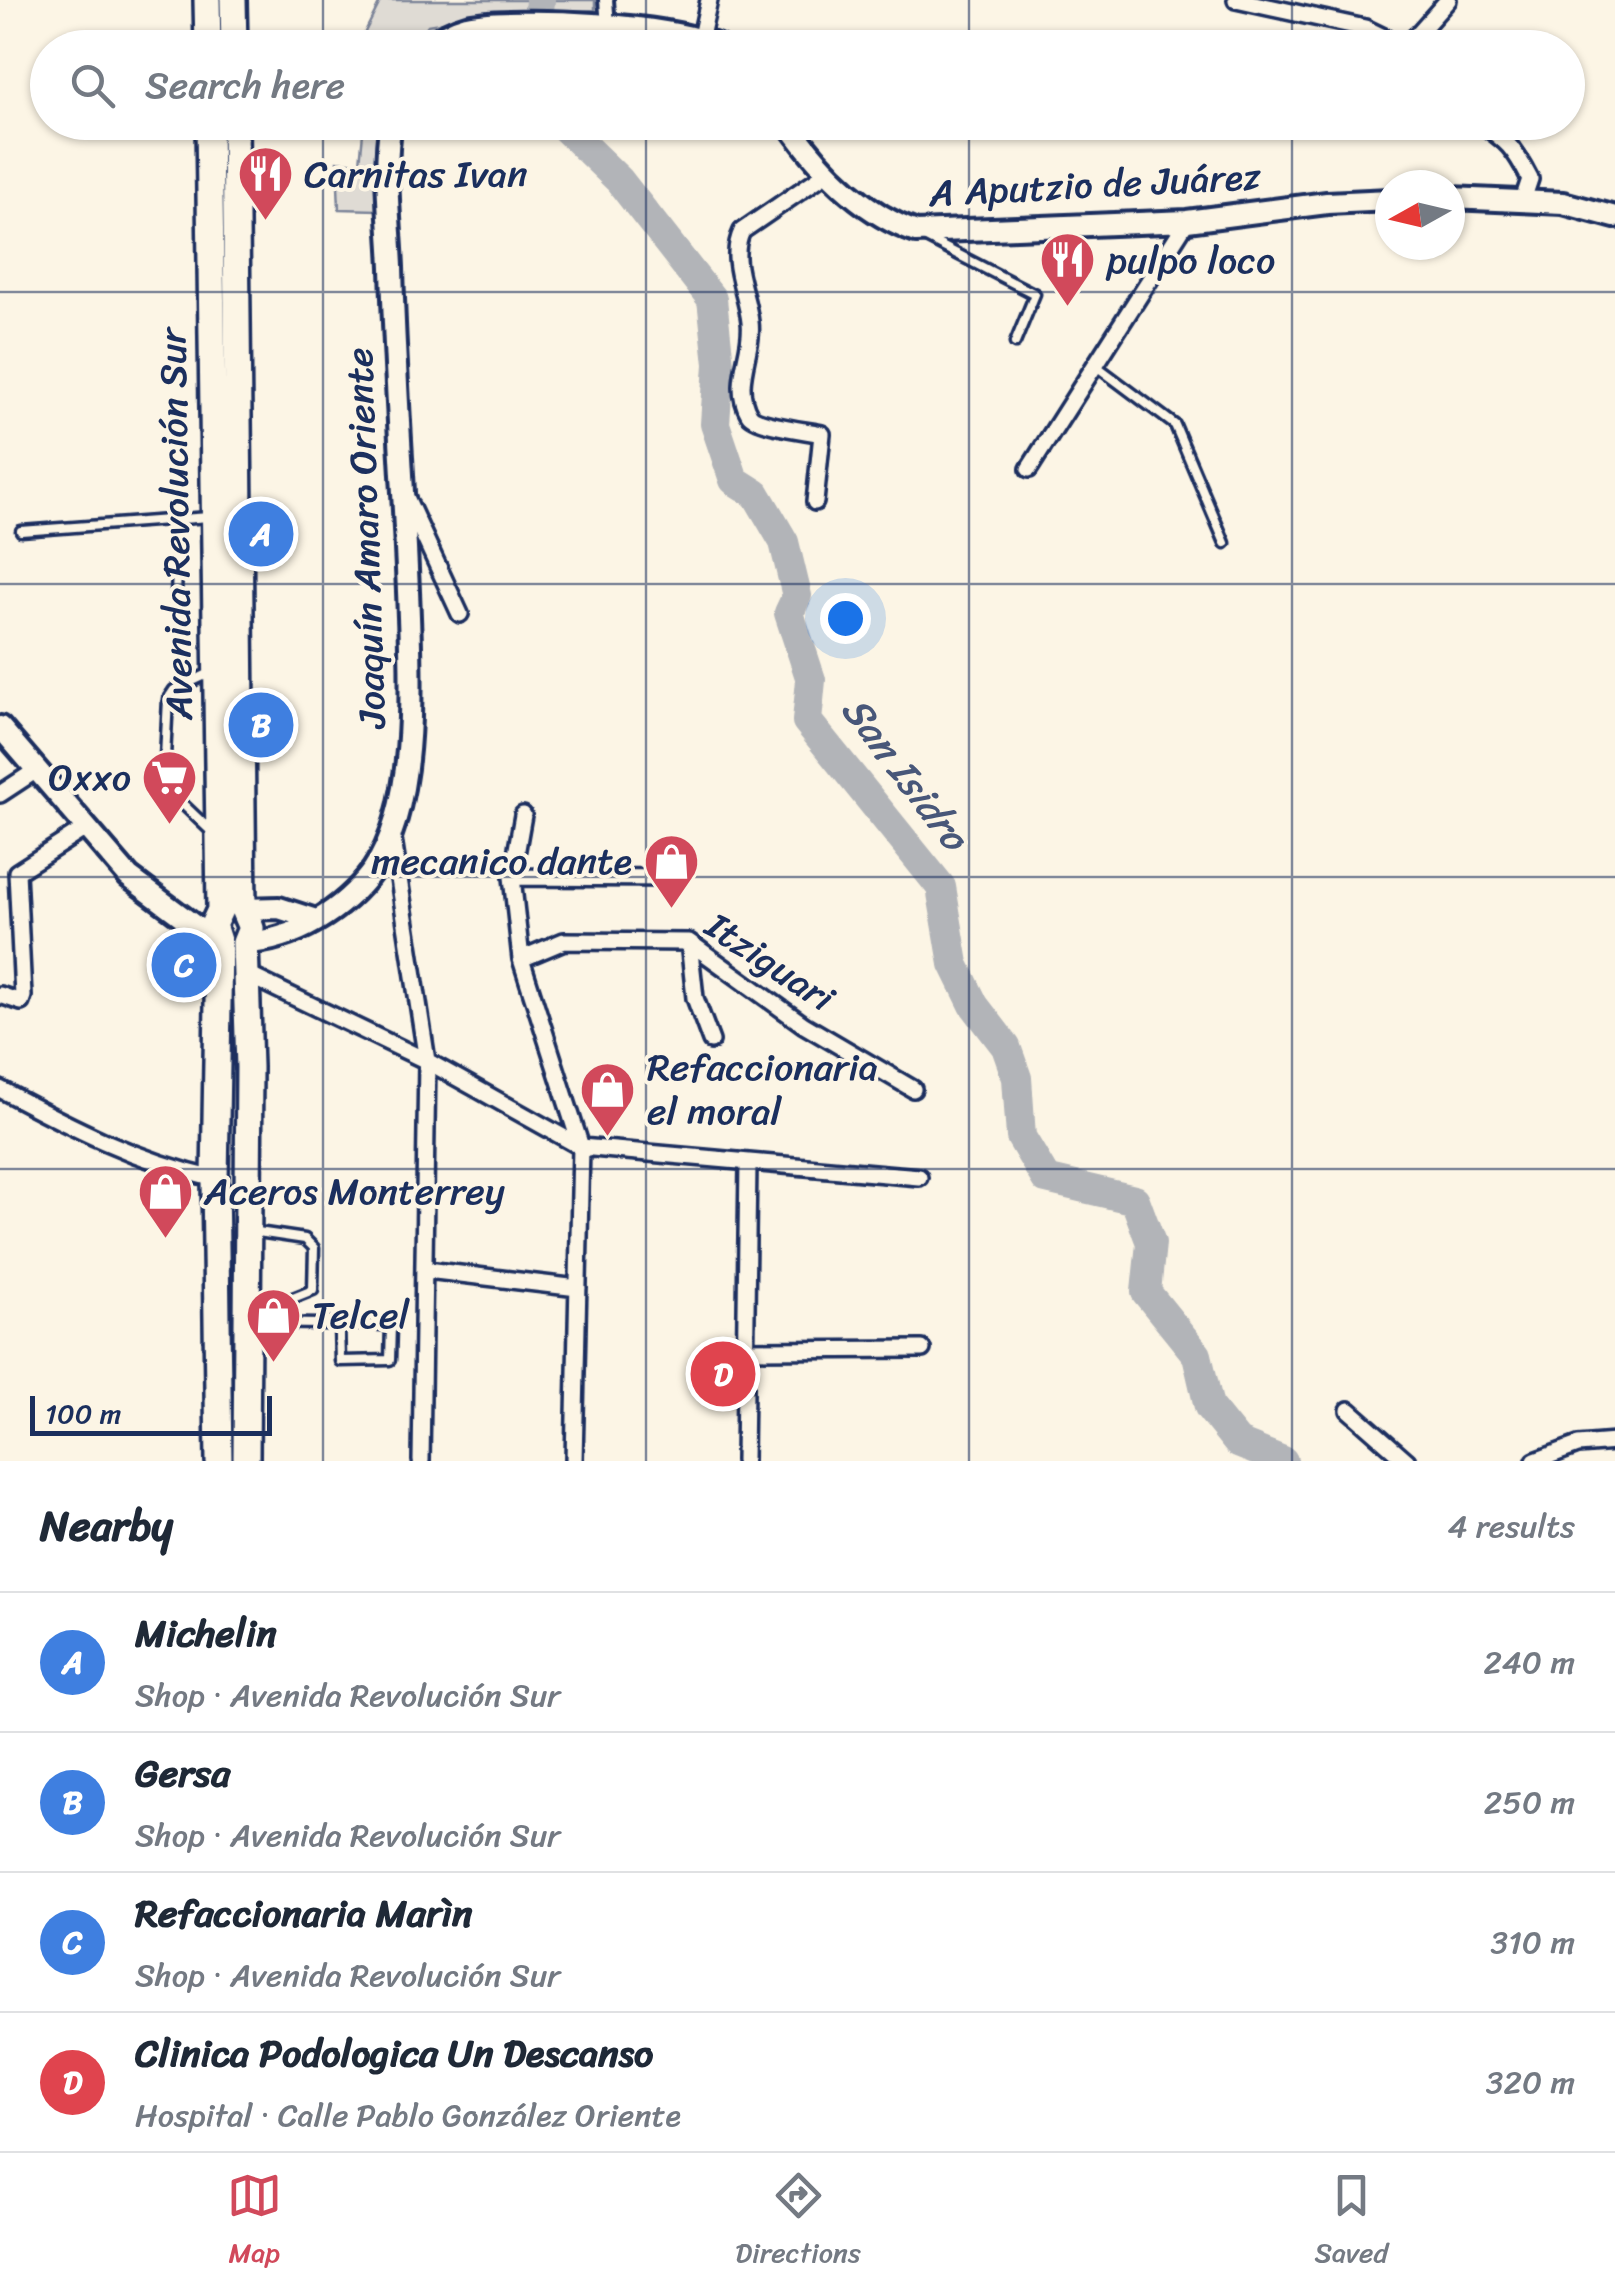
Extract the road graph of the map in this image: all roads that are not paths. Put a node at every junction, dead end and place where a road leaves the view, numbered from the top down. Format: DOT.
graph roads {
  1 [pos="207,0"];
  2 [pos="234,0"];
  3 [pos="606,0"];
  4 [pos="709,0"];
  5 [pos="1236,0"];
  6 [pos="1448,0"];
  7 [pos="602,26"];
  8 [pos="208,30"];
  9 [pos="234,30"];
  10 [pos="459,30"];
  11 [pos="638,30"];
  12 [pos="703,30"];
  13 [pos="1369,30"];
  14 [pos="1421,30"];
  15 [pos="208,140"];
  16 [pos="235,140"];
  17 [pos="391,140"];
  18 [pos="802,140"];
  19 [pos="1506,140"];
  20 [pos="828,172"];
  21 [pos="1465,198"];
  22 [pos="1375,200"];
  23 [pos="1523,200"];
  24 [pos="1615,217"];
  25 [pos="1187,221"];
  26 [pos="916,232"];
  27 [pos="1015,343"];
  28 [pos="1095,365"];
  29 [pos="1029,468"];
  30 [pos="404,494"];
  31 [pos="815,502"];
  32 [pos="214,517"];
  33 [pos="178,518"];
  34 [pos="21,532"];
  35 [pos="1225,543"];
  36 [pos="176,601"];
  37 [pos="460,614"];
  38 [pos="216,670"];
  39 [pos="0,727"];
  40 [pos="36,771"];
  41 [pos="0,794"];
  42 [pos="522,815"];
  43 [pos="390,826"];
  44 [pos="84,828"];
  45 [pos="218,838"];
  46 [pos="512,877"];
  47 [pos="678,878"];
  48 [pos="232,910"];
  49 [pos="182,920"];
  50 [pos="316,920"];
  51 [pos="689,942"];
  52 [pos="232,944"];
  53 [pos="522,959"];
  54 [pos="246,974"];
  55 [pos="0,995"];
  56 [pos="711,1041"];
  57 [pos="426,1061"];
  58 [pos="0,1089"];
  59 [pos="913,1089"];
  60 [pos="581,1147"];
  61 [pos="748,1164"];
  62 [pos="919,1177"];
  63 [pos="215,1180"];
  64 [pos="248,1231"];
  65 [pos="427,1270"];
  66 [pos="578,1288"];
  67 [pos="253,1323"];
  68 [pos="340,1324"];
  69 [pos="922,1349"];
  70 [pos="745,1350"];
  71 [pos="1349,1410"];
  72 [pos="1615,1442"];
  73 [pos="219,1461"];
  74 [pos="246,1461"];
  75 [pos="421,1461"];
  76 [pos="574,1461"];
  77 [pos="744,1461"];
  78 [pos="1407,1461"];
  79 [pos="1535,1461"];
  1 -- 8 [label="main road"];
  2 -- 9 [label="main road"];
  3 -- 7 [label="street"];
  4 -- 12 [label="street"];
  5 -- 13 [label="street"];
  6 -- 14 [label="street"];
  7 -- 10 [label="street"];
  7 -- 11 [label="street"];
  15 -- 32 [label="main road, Avenida Revolución Sur"];
  16 -- 48 [label="main road, Avenida Revolución Sur"];
  17 -- 30 [label="street, Joaquín Amaro Oriente"];
  18 -- 20 [label="street, A Aputzio de Juárez"];
  19 -- 23 [label="street"];
  20 -- 26 [label="street, A Aputzio de Juárez"];
  20 -- 31 [label="street"];
  21 -- 23 [label="street"];
  22 -- 25 [label="street, A Aputzio de Juárez"];
  23 -- 24 [label="street"];
  25 -- 26 [label="street, A Aputzio de Juárez"];
  25 -- 28 [label="street"];
  26 -- 27 [label="lane"];
  28 -- 29 [label="street"];
  28 -- 35 [label="lane"];
  30 -- 37 [label="street"];
  30 -- 43 [label="street, Joaquín Amaro Oriente"];
  32 -- 33 [label="lane"];
  32 -- 38 [label="main road, Avenida Revolución Sur"];
  33 -- 34 [label="lane"];
  33 -- 36 [label="lane"];
  38 -- 45 [label="main road, Avenida Revolución Sur"];
  38 -- 45 [label="lane"];
  39 -- 40 [label="street"];
  40 -- 41 [label="street"];
  40 -- 44 [label="street"];
  42 -- 46 [label="street"];
  43 -- 50 [label="street, Joaquín Amaro Oriente"];
  43 -- 57 [label="street"];
  44 -- 49 [label="street"];
  44 -- 55 [label="street"];
  45 -- 48 [label="main road, Avenida Revolución Sur"];
  46 -- 47 [label="street"];
  46 -- 53 [label="street"];
  48 -- 49 [label="street"];
  48 -- 50 [label="street"];
  48 -- 52 [label="main road, Avenida Revolución Sur"];
  48 -- 52 [label="main road, Avenida Revolución Sur"];
  49 -- 52 [label="street"];
  50 -- 52 [label="street, Joaquín Amaro Oriente"];
  51 -- 53 [label="street, Itziguari"];
  51 -- 56 [label="street"];
  51 -- 59 [label="street, Itziguari"];
  52 -- 54 [label="main road, Avenida Revolución Sur"];
  52 -- 63 [label="main road, Avenida Revolución Sur"];
  53 -- 60 [label="street"];
  54 -- 57 [label="street"];
  54 -- 64 [label="main road, Avenida Revolución Sur"];
  57 -- 60 [label="street"];
  57 -- 65 [label="street"];
  58 -- 63 [label="street"];
  60 -- 61 [label="street"];
  60 -- 66 [label="street"];
  61 -- 62 [label="street"];
  61 -- 70 [label="street"];
  63 -- 73 [label="main road, Avenida Revolución Sur"];
  64 -- 67 [label="main road, Avenida Revolución Sur"];
  64 -- 67 [label="lane"];
  65 -- 66 [label="street"];
  65 -- 75 [label="street"];
  66 -- 76 [label="street"];
  67 -- 68 [label="lane"];
  67 -- 74 [label="main road, Avenida Revolución Sur"];
  68 -- 68 [label="lane"];
  69 -- 70 [label="street"];
  70 -- 77 [label="street"];
  71 -- 78 [label="street"];
  72 -- 79 [label="street"];
}
